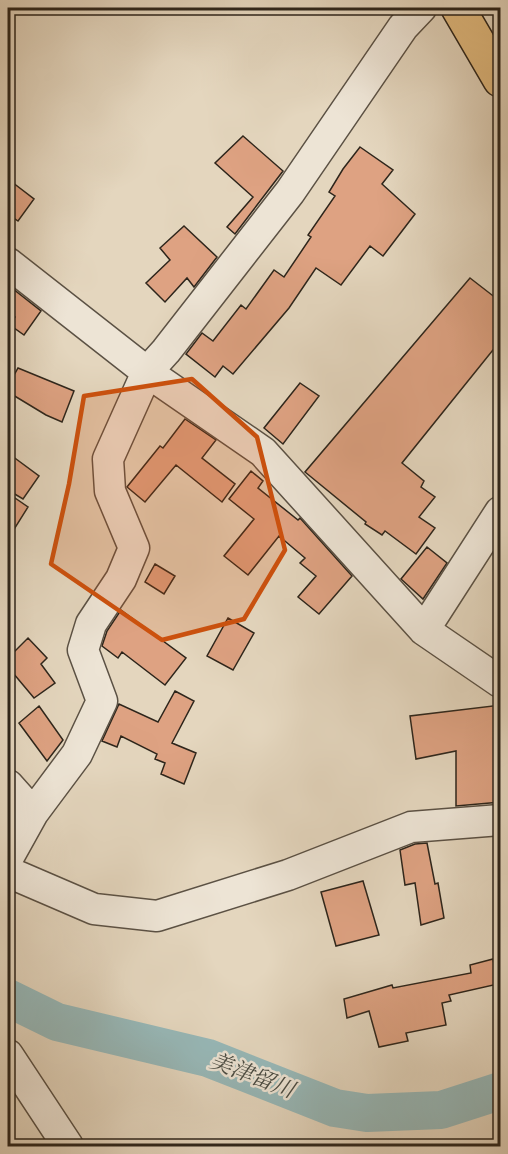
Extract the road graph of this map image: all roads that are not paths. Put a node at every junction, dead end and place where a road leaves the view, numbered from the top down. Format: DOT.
graph roads {
  1 [pos="421,8"];
  2 [pos="458,8"];
  3 [pos="501,80"];
  4 [pos="8,262"];
  5 [pos="147,372"];
  6 [pos="501,512"];
  7 [pos="424,630"];
  8 [pos="501,682"];
  9 [pos="8,785"];
  10 [pos="33,813"];
  11 [pos="501,820"];
  12 [pos="8,858"];
  13 [pos="8,872"];
  14 [pos="8,1054"];
  15 [pos="68,1146"];
  1 -- 5 [label="street"];
  2 -- 3 [label="highway"];
  4 -- 5 [label="street"];
  5 -- 7 [label="street"];
  5 -- 10 [label="street"];
  6 -- 7 [label="street"];
  7 -- 8 [label="street"];
  9 -- 10 [label="street"];
  10 -- 12 [label="street"];
  11 -- 13 [label="street"];
  14 -- 15 [label="street"];
}
